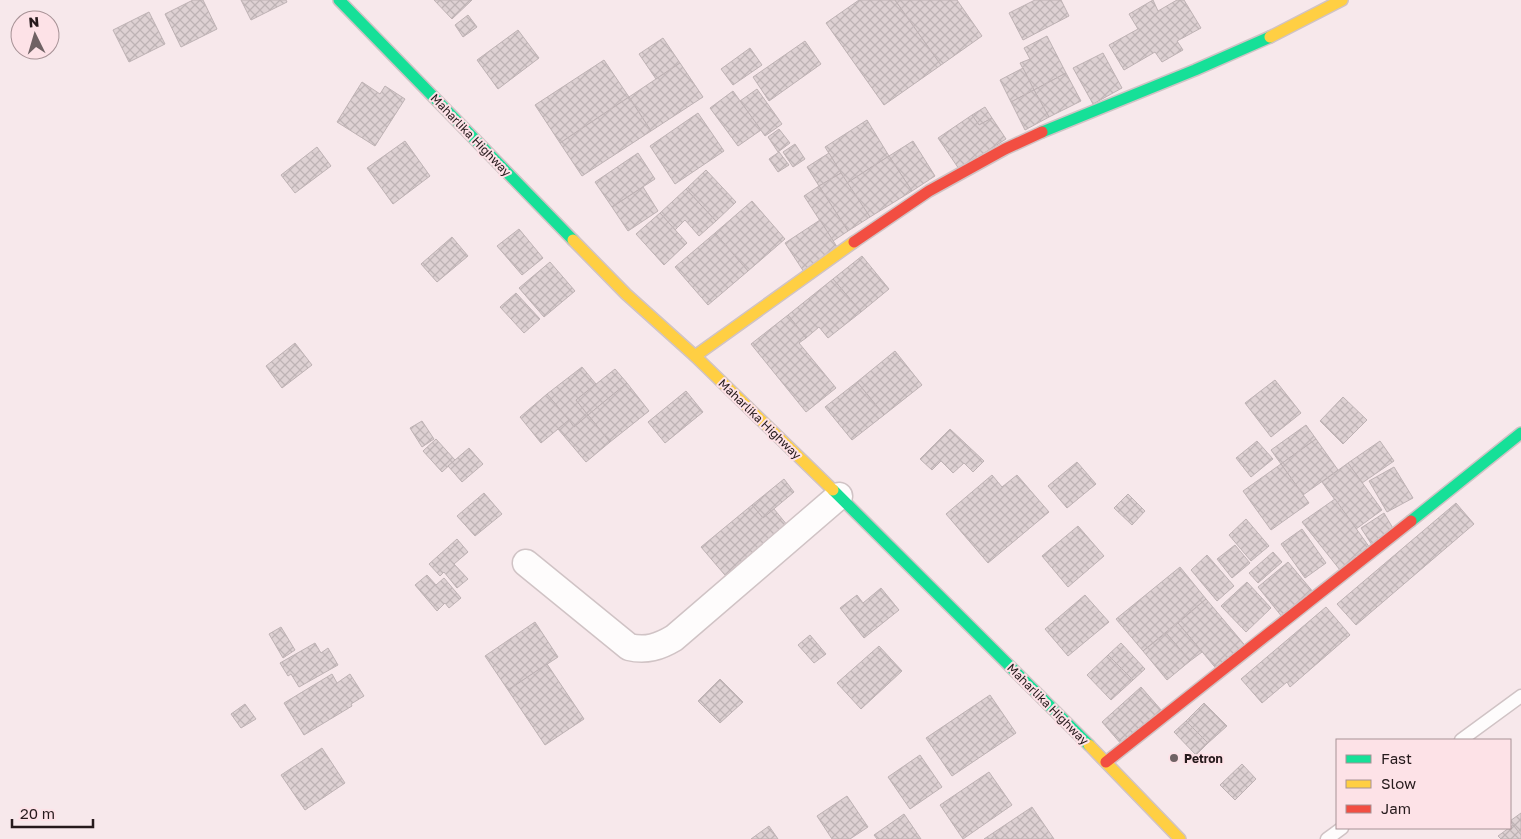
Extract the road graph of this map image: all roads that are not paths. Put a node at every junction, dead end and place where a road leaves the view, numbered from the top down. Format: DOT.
graph roads {
  1 [pos="339,0"];
  2 [pos="1342,0"];
  3 [pos="695,356"];
  4 [pos="1521,433"];
  5 [pos="839,496"];
  6 [pos="526,563"];
  7 [pos="1521,696"];
  8 [pos="1462,739"];
  9 [pos="1106,762"];
  10 [pos="1341,829"];
  11 [pos="1180,839"];
  12 [pos="1327,839"];
  1 -- 3 [label="main road, Maharlika Highway"];
  2 -- 3 [label="main road"];
  3 -- 5 [label="main road, Maharlika Highway"];
  4 -- 9 [label="main road"];
  5 -- 6 [label="street"];
  5 -- 9 [label="main road, Maharlika Highway"];
  7 -- 8 [label="lane"];
  9 -- 11 [label="main road, Maharlika Highway"];
  10 -- 12 [label="lane"];
}
